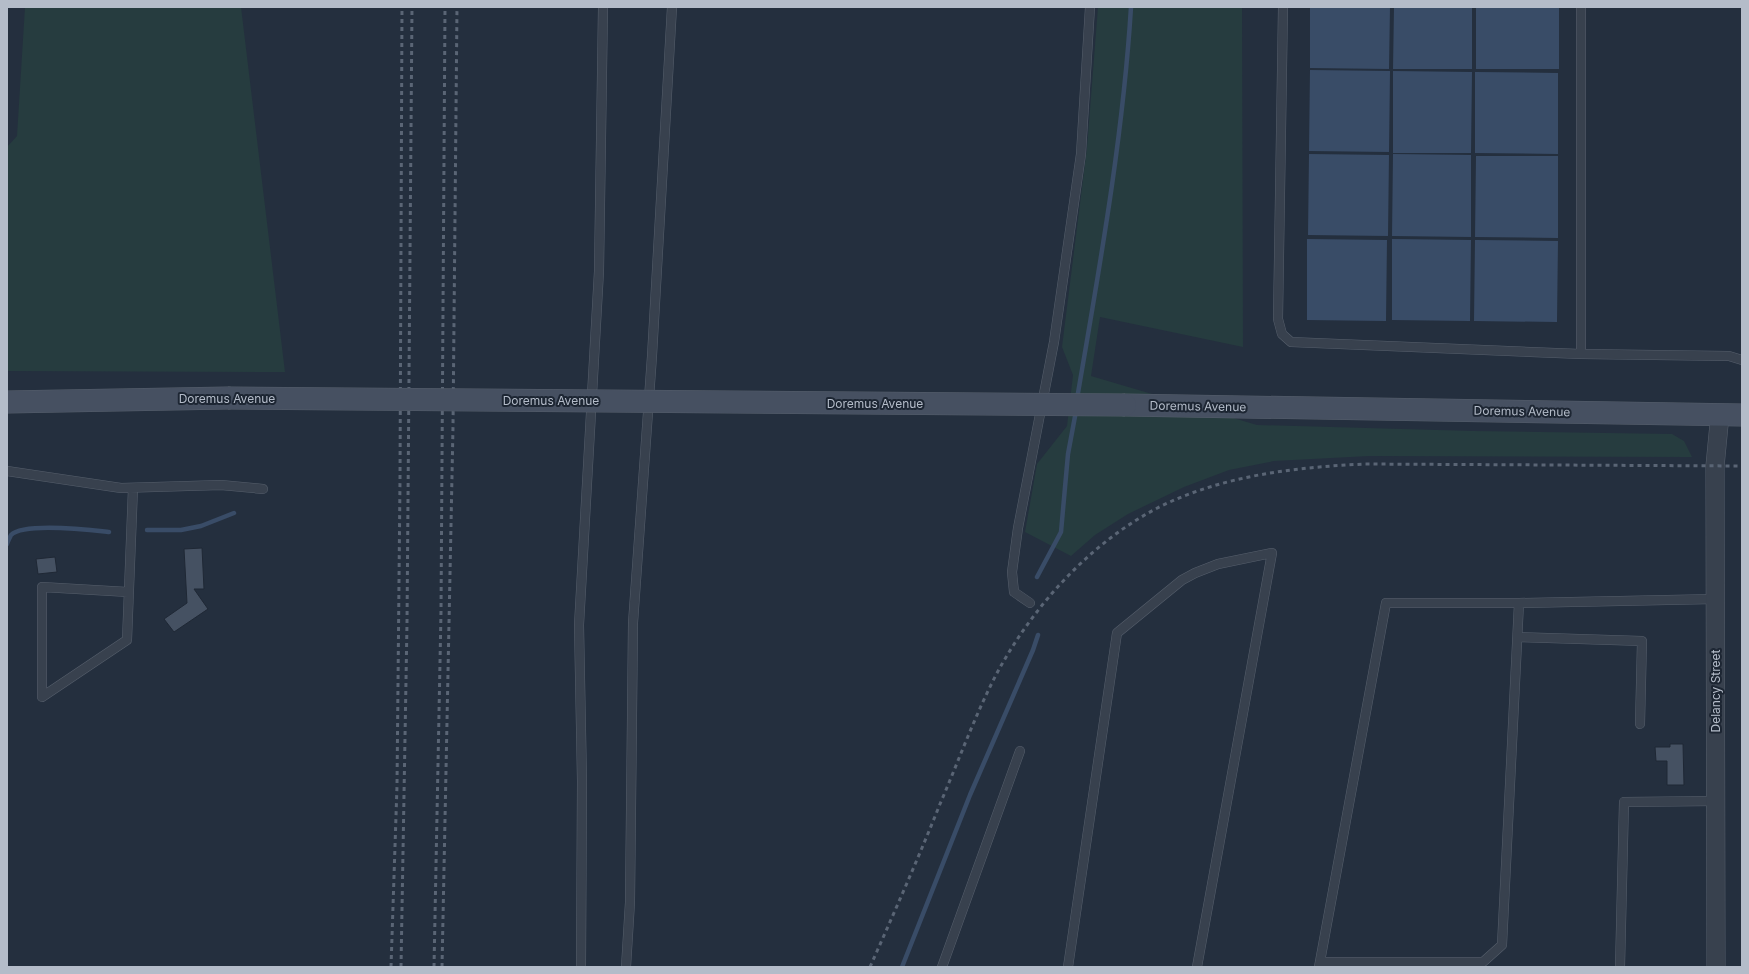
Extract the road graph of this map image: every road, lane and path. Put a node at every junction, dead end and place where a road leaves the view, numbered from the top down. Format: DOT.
graph roads {
  1 [pos="602,7"];
  2 [pos="672,7"];
  3 [pos="1090,7"];
  4 [pos="1283,7"];
  5 [pos="1581,7"];
  6 [pos="1581,354"];
  7 [pos="1742,360"];
  8 [pos="7,402"];
  9 [pos="1720,414"];
  10 [pos="1742,415"];
  11 [pos="7,471"];
  12 [pos="133,488"];
  13 [pos="263,489"];
  14 [pos="128,592"];
  15 [pos="1715,599"];
  16 [pos="1030,603"];
  17 [pos="1519,603"];
  18 [pos="1518,637"];
  19 [pos="1640,724"];
  20 [pos="1020,751"];
  21 [pos="1716,801"];
  22 [pos="1320,965"];
  23 [pos="581,967"];
  24 [pos="626,967"];
  25 [pos="942,967"];
  26 [pos="1068,967"];
  27 [pos="1197,967"];
  28 [pos="1620,967"];
  29 [pos="1716,967"];
  1 -- 23 [label="lane"];
  2 -- 24 [label="lane"];
  3 -- 16 [label="lane"];
  4 -- 6 [label="lane"];
  5 -- 6 [label="lane"];
  6 -- 7 [label="lane"];
  8 -- 9 [label="main road, Doremus Avenue, bridge"];
  9 -- 10 [label="main road, Doremus Avenue"];
  9 -- 15 [label="street, Delancy Street"];
  11 -- 12 [label="lane"];
  12 -- 13 [label="lane"];
  12 -- 14 [label="lane"];
  14 -- 14 [label="lane"];
  15 -- 17 [label="lane"];
  15 -- 21 [label="street, Delancy Street"];
  17 -- 18 [label="lane"];
  17 -- 22 [label="lane"];
  18 -- 19 [label="lane"];
  18 -- 22 [label="lane"];
  20 -- 25 [label="lane"];
  21 -- 28 [label="lane"];
  21 -- 29 [label="street, Delancy Street"];
  26 -- 27 [label="lane"];
}
